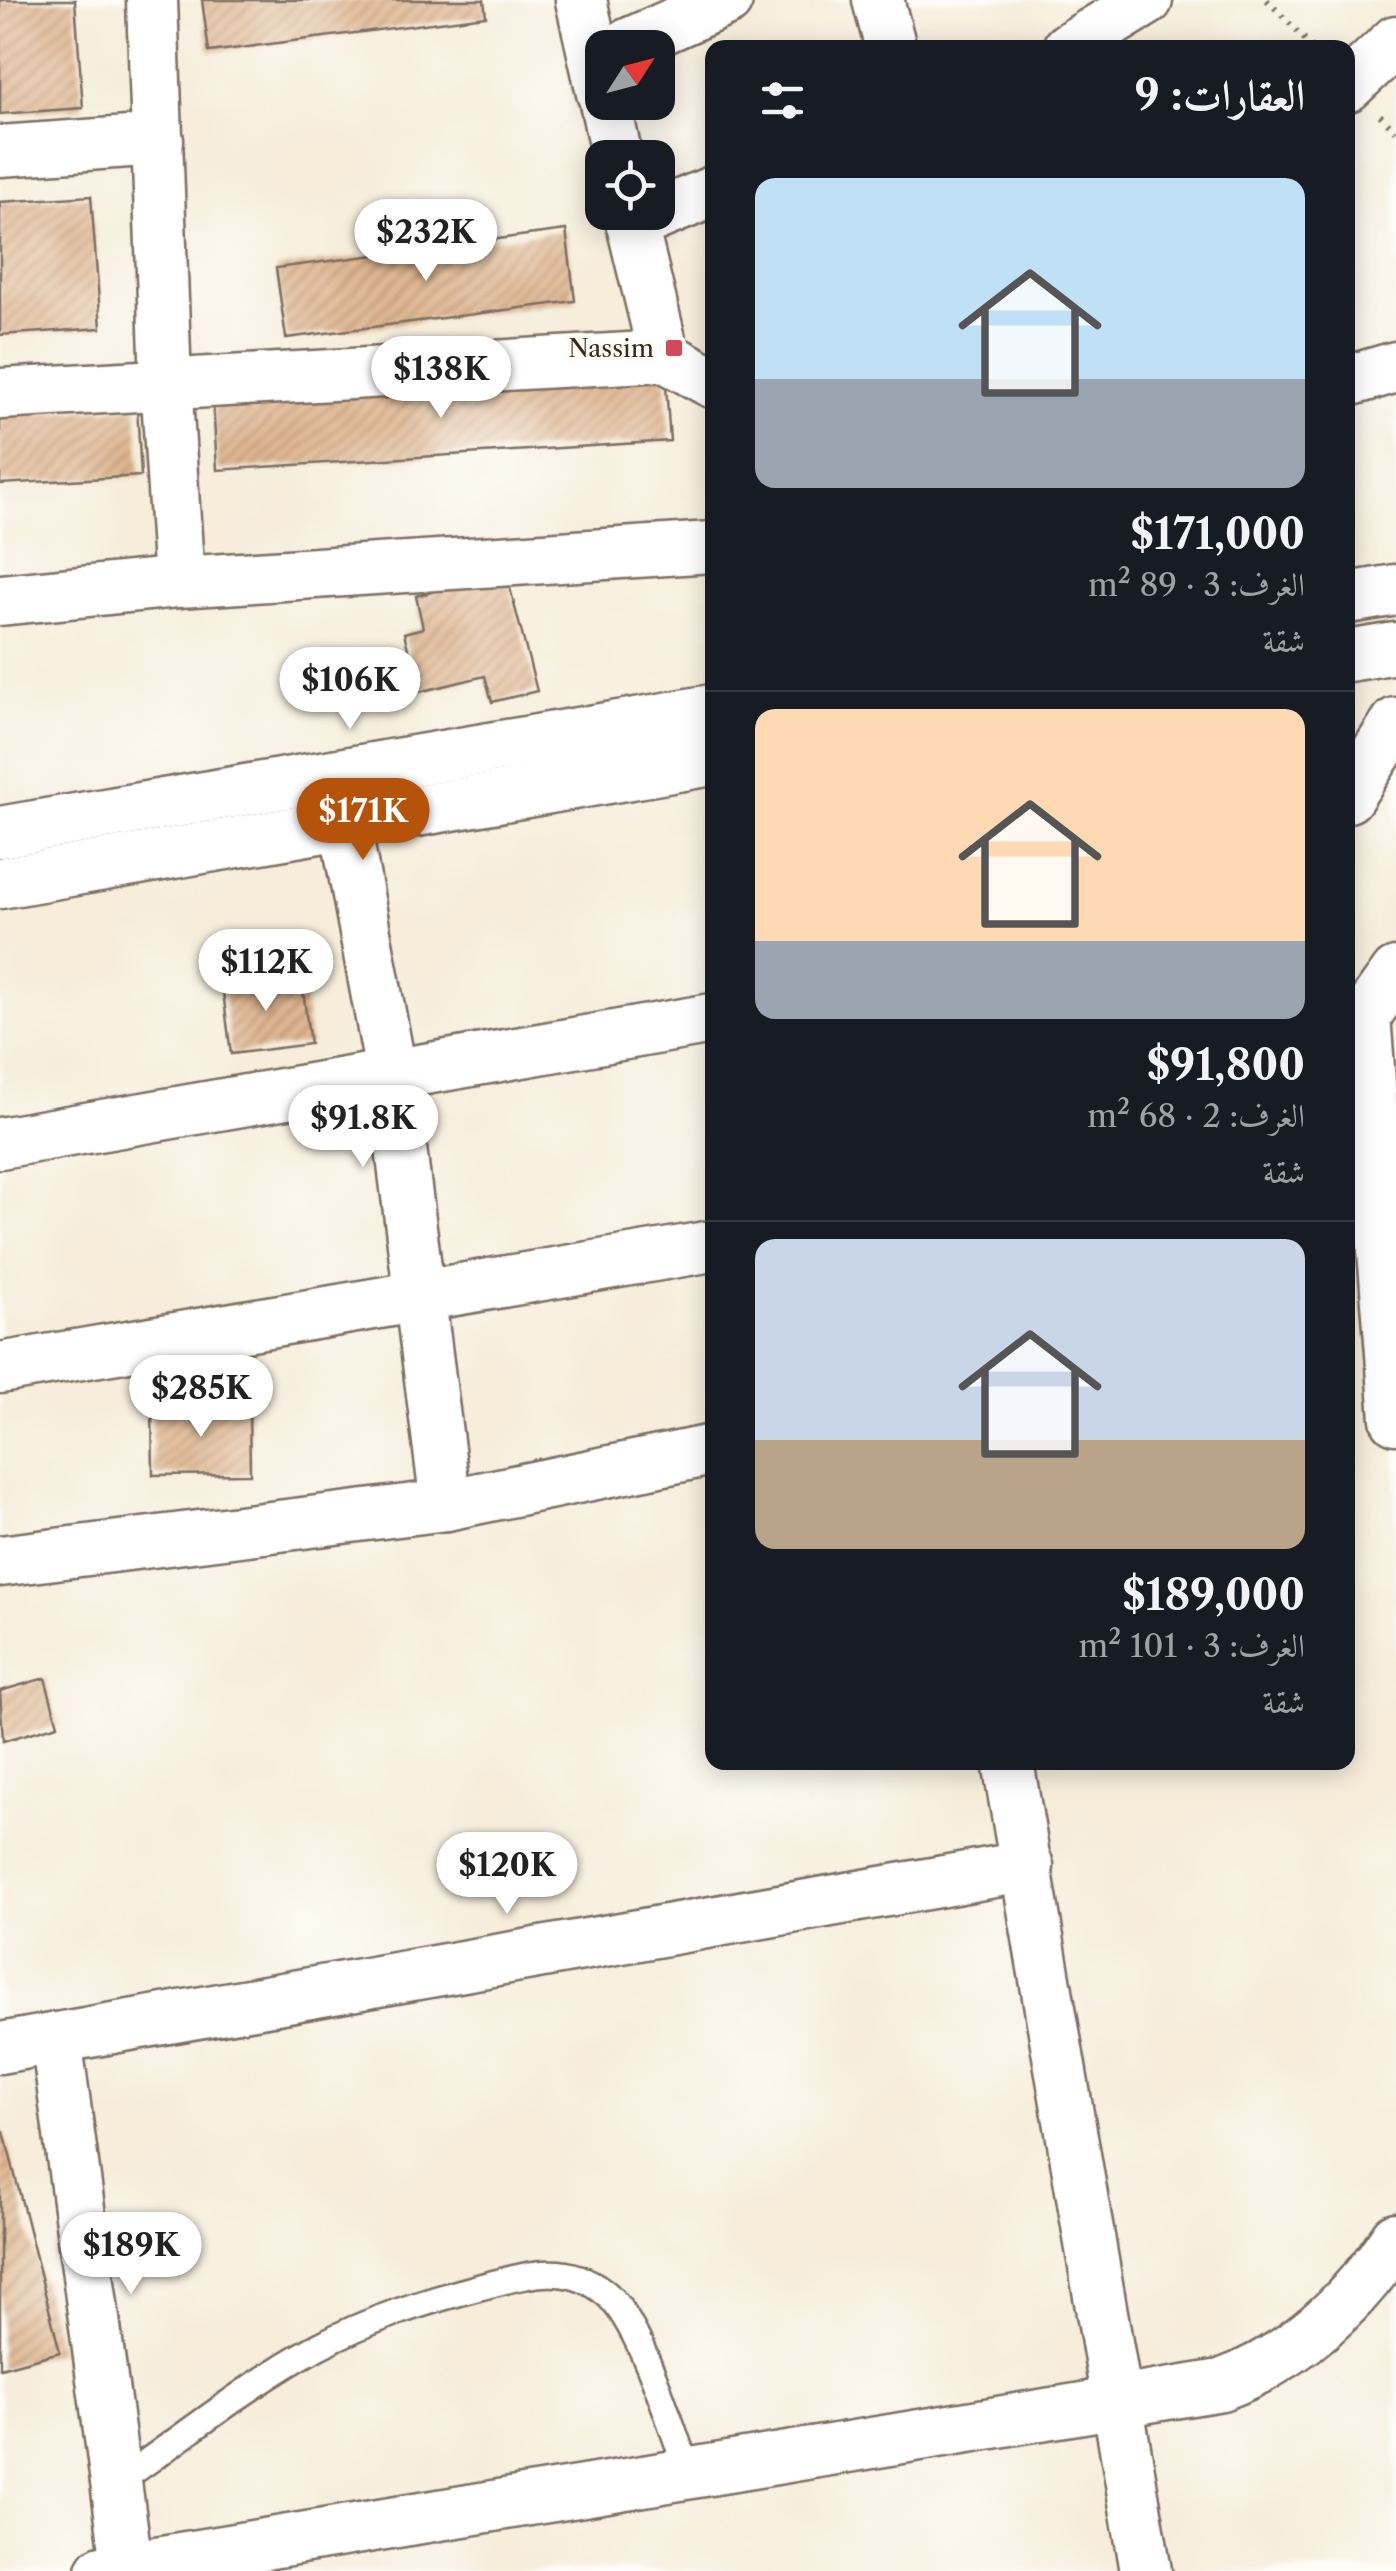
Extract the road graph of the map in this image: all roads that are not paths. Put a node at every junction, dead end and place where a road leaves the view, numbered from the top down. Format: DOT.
graph roads {
  1 [pos="152,0"];
  2 [pos="581,0"];
  3 [pos="727,0"];
  4 [pos="878,0"];
  5 [pos="1147,0"];
  6 [pos="591,30"];
  7 [pos="675,30"];
  8 [pos="889,40"];
  9 [pos="1081,40"];
  10 [pos="1396,42"];
  11 [pos="1355,80"];
  12 [pos="158,140"];
  13 [pos="0,151"];
  14 [pos="705,194"];
  15 [pos="675,204"];
  16 [pos="633,230"];
  17 [pos="664,356"];
  18 [pos="1396,367"];
  19 [pos="705,378"];
  20 [pos="1355,379"];
  21 [pos="166,382"];
  22 [pos="0,394"];
  23 [pos="705,548"];
  24 [pos="178,582"];
  25 [pos="1396,590"];
  26 [pos="1355,597"];
  27 [pos="0,600"];
  28 [pos="1396,648"];
  29 [pos="1355,655"];
  30 [pos="705,711"];
  31 [pos="1396,724"];
  32 [pos="705,761"];
  33 [pos="1355,786"];
  34 [pos="346,825"];
  35 [pos="0,832"];
  36 [pos="0,883"];
  37 [pos="1396,973"];
  38 [pos="1356,1003"];
  39 [pos="705,1020"];
  40 [pos="392,1077"];
  41 [pos="0,1142"];
  42 [pos="705,1247"];
  43 [pos="419,1296"];
  44 [pos="0,1368"];
  45 [pos="1396,1419"];
  46 [pos="705,1451"];
  47 [pos="446,1505"];
  48 [pos="0,1561"];
  49 [pos="1010,1770"];
  50 [pos="1028,1866"];
  51 [pos="56,2038"];
  52 [pos="0,2048"];
  53 [pos="1396,2238"];
  54 [pos="1116,2406"];
  55 [pos="690,2475"];
  56 [pos="116,2484"];
  57 [pos="119,2570"];
  58 [pos="1146,2571"];
  1 -- 12 [label="street"];
  2 -- 6 [label="street"];
  3 -- 7 [label="street"];
  4 -- 8 [label="street"];
  5 -- 9 [label="street"];
  10 -- 11 [label="street"];
  12 -- 13 [label="street"];
  12 -- 21 [label="street"];
  14 -- 15 [label="street"];
  16 -- 17 [label="street"];
  17 -- 19 [label="street"];
  17 -- 21 [label="street"];
  18 -- 20 [label="street"];
  21 -- 22 [label="street"];
  21 -- 24 [label="street"];
  23 -- 24 [label="street"];
  24 -- 27 [label="street"];
  25 -- 26 [label="street"];
  28 -- 29 [label="street"];
  30 -- 35 [label="street"];
  31 -- 33 [label="street"];
  32 -- 34 [label="street"];
  34 -- 36 [label="street"];
  34 -- 40 [label="street"];
  37 -- 38 [label="street"];
  38 -- 45 [label="street"];
  39 -- 40 [label="street"];
  40 -- 41 [label="street"];
  40 -- 43 [label="street"];
  42 -- 43 [label="street"];
  43 -- 44 [label="street"];
  43 -- 47 [label="street"];
  46 -- 47 [label="street"];
  47 -- 48 [label="street"];
  49 -- 50 [label="street"];
  50 -- 51 [label="street"];
  50 -- 54 [label="street"];
  51 -- 52 [label="street"];
  51 -- 56 [label="street"];
  53 -- 54 [label="street"];
  54 -- 55 [label="street"];
  54 -- 58 [label="street"];
  55 -- 56 [label="lane"];
  55 -- 57 [label="street"];
  56 -- 57 [label="street"];
}
